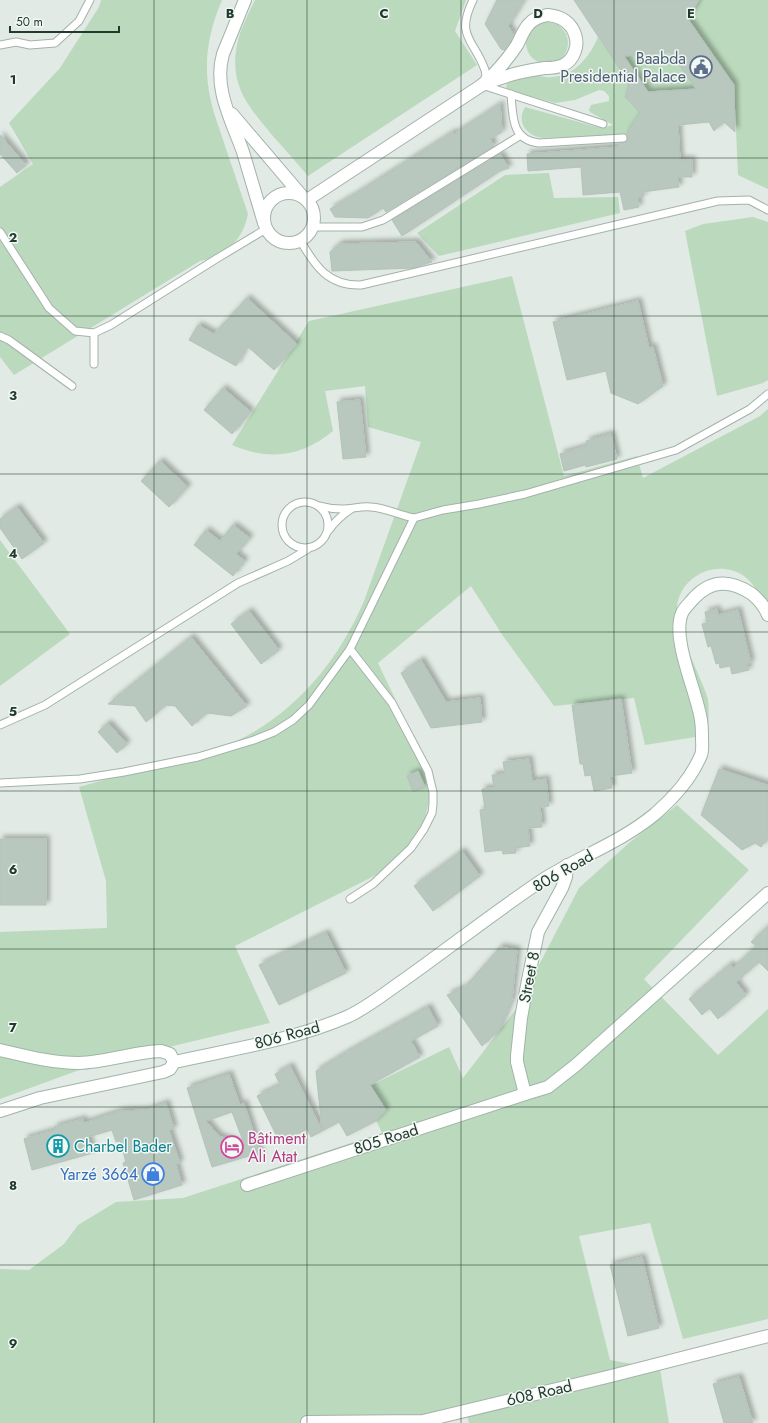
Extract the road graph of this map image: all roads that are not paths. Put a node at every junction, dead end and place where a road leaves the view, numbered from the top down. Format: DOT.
graph roads {
  1 [pos="90,0"];
  2 [pos="245,0"];
  3 [pos="473,0"];
  4 [pos="0,45"];
  5 [pos="482,85"];
  6 [pos="511,94"];
  7 [pos="226,107"];
  8 [pos="603,124"];
  9 [pos="521,135"];
  10 [pos="624,138"];
  11 [pos="304,198"];
  12 [pos="768,210"];
  13 [pos="265,226"];
  14 [pos="312,227"];
  15 [pos="0,232"];
  16 [pos="300,240"];
  17 [pos="94,333"];
  18 [pos="0,336"];
  19 [pos="94,364"];
  20 [pos="72,386"];
  21 [pos="768,394"];
  22 [pos="318,506"];
  23 [pos="353,508"];
  24 [pos="414,518"];
  25 [pos="328,532"];
  26 [pos="292,544"];
  27 [pos="308,549"];
  28 [pos="288,561"];
  29 [pos="768,615"];
  30 [pos="350,649"];
  31 [pos="0,726"];
  32 [pos="0,783"];
  33 [pos="567,865"];
  34 [pos="768,893"];
  35 [pos="350,899"];
  36 [pos="0,1050"];
  37 [pos="174,1062"];
  38 [pos="525,1094"];
  39 [pos="0,1111"];
  40 [pos="247,1184"];
  41 [pos="768,1336"];
  42 [pos="307,1422"];
  1 -- 4 [label="lane"];
  2 -- 7 [label="street"];
  3 -- 5 [label="lane"];
  5 -- 5 [label="street"];
  5 -- 6 [label="lane"];
  5 -- 11 [label="street"];
  6 -- 8 [label="lane"];
  6 -- 9 [label="lane"];
  7 -- 11 [label="street"];
  7 -- 13 [label="street"];
  9 -- 10 [label="lane"];
  9 -- 14 [label="lane"];
  11 -- 13 [label="street"];
  11 -- 14 [label="street"];
  12 -- 16 [label="lane"];
  13 -- 16 [label="street"];
  13 -- 17 [label="lane"];
  14 -- 16 [label="street"];
  15 -- 17 [label="lane"];
  17 -- 19 [label="lane"];
  18 -- 20 [label="lane"];
  21 -- 24 [label="lane"];
  22 -- 23 [label="lane"];
  22 -- 25 [label="lane"];
  22 -- 26 [label="lane"];
  23 -- 24 [label="lane"];
  23 -- 25 [label="lane"];
  24 -- 30 [label="lane"];
  25 -- 27 [label="lane"];
  26 -- 27 [label="lane"];
  26 -- 28 [label="lane"];
  27 -- 28 [label="lane"];
  28 -- 31 [label="lane"];
  29 -- 33 [label="street, 806 Road"];
  30 -- 32 [label="lane"];
  30 -- 35 [label="lane"];
  33 -- 37 [label="street, 806 Road"];
  33 -- 38 [label="street, Street 8"];
  34 -- 38 [label="street, 805 Road"];
  36 -- 37 [label="street"];
  37 -- 39 [label="street"];
  38 -- 40 [label="street, 805 Road"];
  41 -- 42 [label="street, 608 Road"];
}
